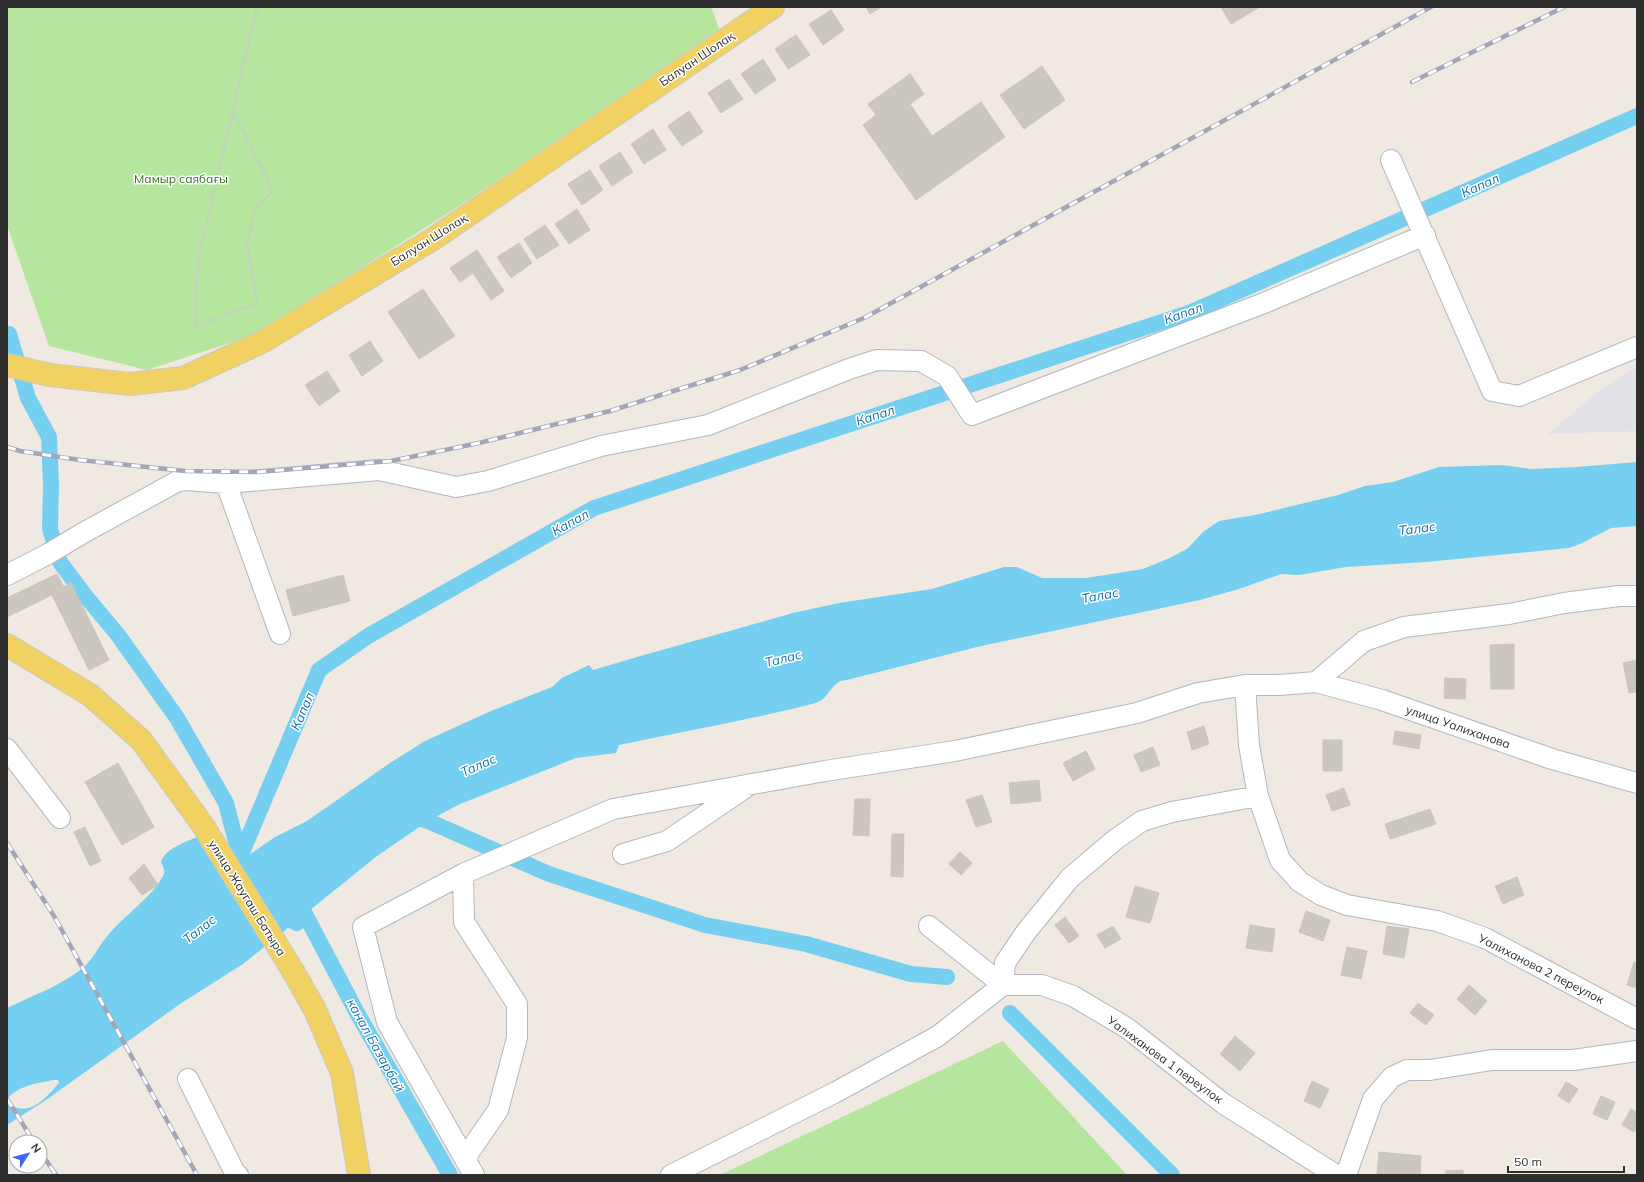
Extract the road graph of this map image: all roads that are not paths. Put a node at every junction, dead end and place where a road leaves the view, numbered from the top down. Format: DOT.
graph roads {
  1 [pos="773,7"];
  2 [pos="1391,160"];
  3 [pos="1425,235"];
  4 [pos="1637,347"];
  5 [pos="7,365"];
  6 [pos="226,483"];
  7 [pos="7,575"];
  8 [pos="1637,596"];
  9 [pos="280,634"];
  10 [pos="7,645"];
  11 [pos="1316,682"];
  12 [pos="1245,685"];
  13 [pos="7,749"];
  14 [pos="1637,783"];
  15 [pos="751,784"];
  16 [pos="1258,796"];
  17 [pos="60,818"];
  18 [pos="623,854"];
  19 [pos="463,874"];
  20 [pos="929,926"];
  21 [pos="1003,985"];
  22 [pos="1637,1019"];
  23 [pos="1637,1051"];
  24 [pos="188,1079"];
  25 [pos="470,1167"];
  26 [pos="238,1175"];
  27 [pos="359,1175"];
  28 [pos="671,1175"];
  29 [pos="1336,1175"];
  30 [pos="1346,1175"];
  1 -- 5 [label="main road, Балуан Шолақ"];
  2 -- 3 [label="street"];
  3 -- 4 [label="street"];
  3 -- 6 [label="street"];
  6 -- 7 [label="street"];
  6 -- 9 [label="street"];
  8 -- 11 [label="street"];
  10 -- 27 [label="main road, улица Жаугаш Батыра"];
  11 -- 12 [label="street, улица Уалиханова"];
  11 -- 14 [label="street, улица Уалиханова"];
  12 -- 15 [label="street, улица Уалиханова"];
  12 -- 16 [label="street, Уалиханова 2 переулок"];
  13 -- 17 [label="street"];
  15 -- 18 [label="street"];
  15 -- 19 [label="street, улица Уалиханова"];
  16 -- 21 [label="street"];
  16 -- 22 [label="street, Уалиханова 2 переулок"];
  19 -- 25 [label="street"];
  19 -- 25 [label="street, улица Уалиханова"];
  20 -- 21 [label="street"];
  21 -- 28 [label="street"];
  21 -- 29 [label="street, Уалиханова 1 переулок"];
  23 -- 30 [label="street"];
  24 -- 26 [label="street"];
}
